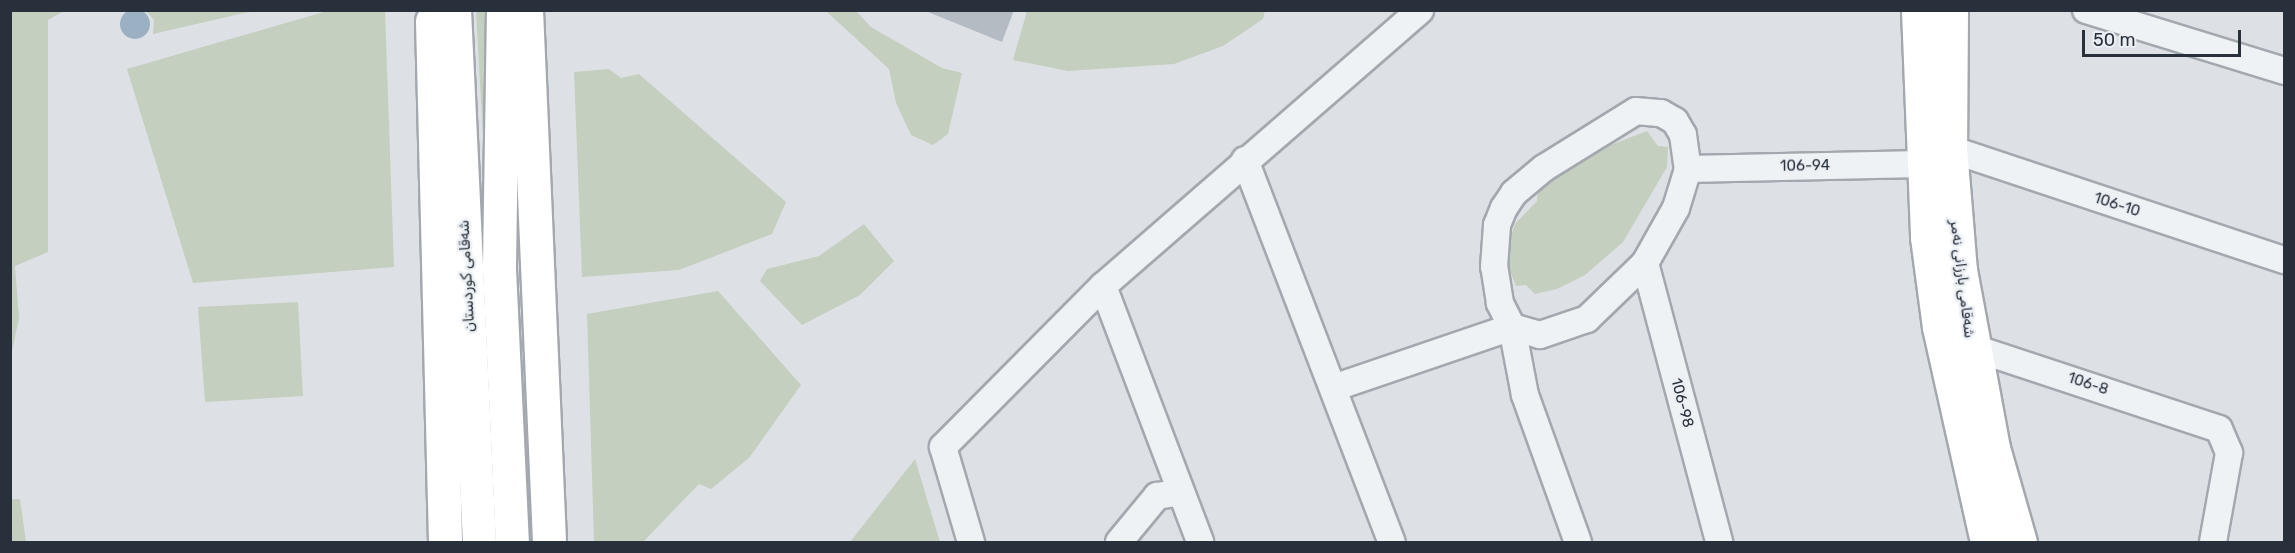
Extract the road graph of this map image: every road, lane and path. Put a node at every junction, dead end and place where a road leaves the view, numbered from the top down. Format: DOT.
graph roads {
  1 [pos="431,10"];
  2 [pos="454,10"];
  3 [pos="503,10"];
  4 [pos="526,10"];
  5 [pos="1420,10"];
  6 [pos="1918,10"];
  7 [pos="1952,10"];
  8 [pos="2086,10"];
  9 [pos="2284,71"];
  10 [pos="1935,156"];
  11 [pos="1245,160"];
  12 [pos="1688,169"];
  13 [pos="2284,260"];
  14 [pos="1645,263"];
  15 [pos="1103,286"];
  16 [pos="1512,327"];
  17 [pos="1971,347"];
  18 [pos="1336,387"];
  19 [pos="1181,492"];
  20 [pos="445,543"];
  21 [pos="479,543"];
  22 [pos="512,543"];
  23 [pos="549,543"];
  24 [pos="971,543"];
  25 [pos="1119,543"];
  26 [pos="1200,543"];
  27 [pos="1392,543"];
  28 [pos="1578,543"];
  29 [pos="1719,543"];
  30 [pos="1987,543"];
  31 [pos="2020,543"];
  32 [pos="2213,543"];
  1 -- 20 [label="main road, شەقامی کوردستان"];
  2 -- 21 [label="main road, شەقامی کوردستان"];
  3 -- 22 [label="main road"];
  4 -- 23 [label="main road"];
  5 -- 11 [label="street"];
  6 -- 10 [label="main road, شەقامی بارزانی نەمر"];
  7 -- 10 [label="main road, شەقامی بارزانی نەمر"];
  8 -- 9 [label="street"];
  10 -- 12 [label="street, 106-94"];
  10 -- 13 [label="street, 106-10"];
  10 -- 17 [label="main road, شەقامی بارزانی نەمر"];
  10 -- 30 [label="main road, شەقامی بارزانی نەمر"];
  11 -- 15 [label="street"];
  11 -- 18 [label="street"];
  12 -- 14 [label="street"];
  12 -- 16 [label="street"];
  14 -- 16 [label="street"];
  14 -- 29 [label="street, 106-98"];
  15 -- 19 [label="street"];
  15 -- 24 [label="street"];
  16 -- 18 [label="street"];
  16 -- 28 [label="street"];
  17 -- 31 [label="main road, شەقامی بارزانی نەمر"];
  17 -- 32 [label="street, 106-8"];
  18 -- 27 [label="street"];
  19 -- 25 [label="street"];
  19 -- 26 [label="street"];
}
